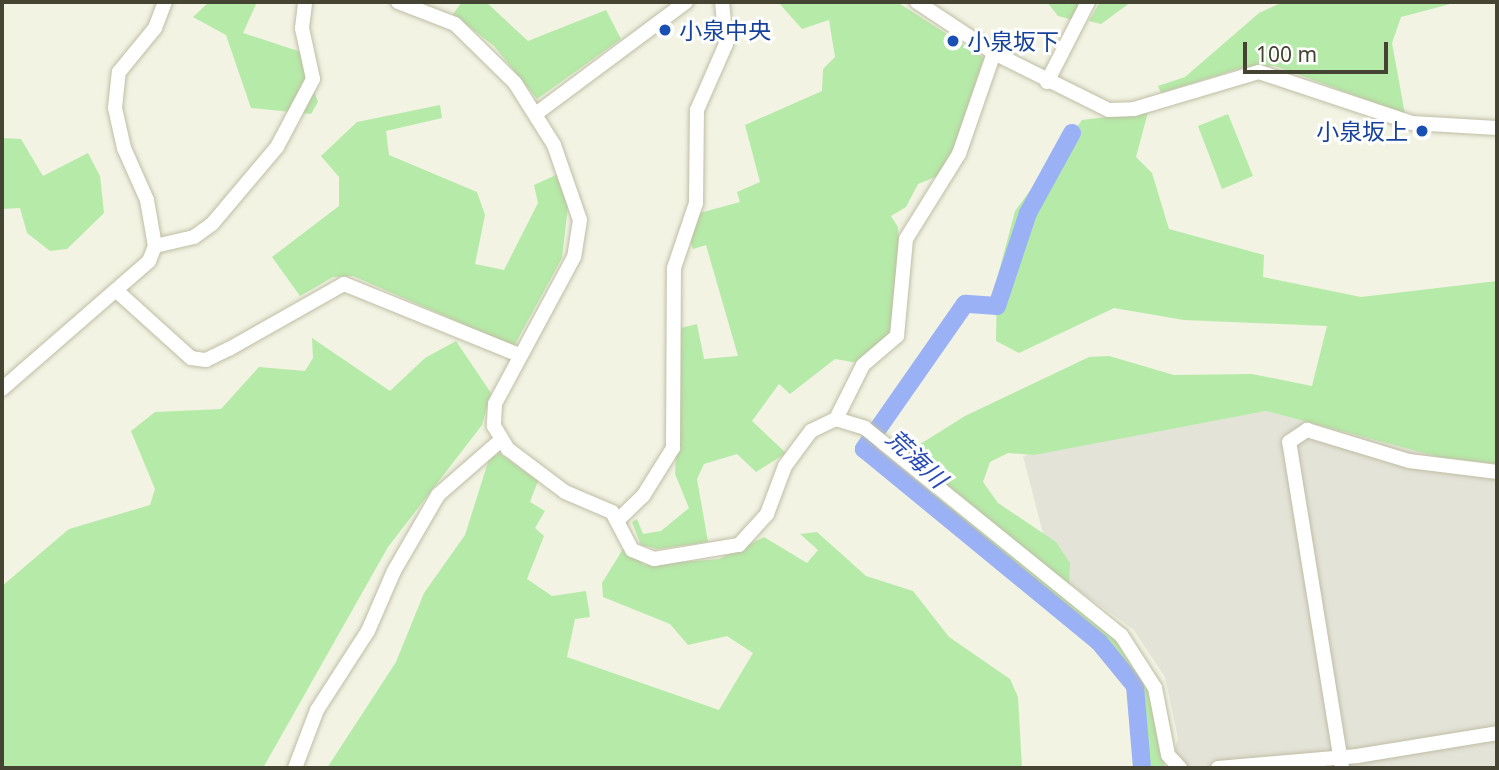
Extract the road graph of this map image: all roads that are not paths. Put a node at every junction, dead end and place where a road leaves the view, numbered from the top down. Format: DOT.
graph roads {
  1 [pos="165,2"];
  2 [pos="305,2"];
  3 [pos="398,2"];
  4 [pos="686,2"];
  5 [pos="722,2"];
  6 [pos="917,2"];
  7 [pos="1088,2"];
  8 [pos="994,53"];
  9 [pos="1047,82"];
  10 [pos="537,113"];
  11 [pos="1497,128"];
  12 [pos="155,246"];
  13 [pos="118,293"];
  14 [pos="519,355"];
  15 [pos="2,389"];
  16 [pos="836,419"];
  17 [pos="500,440"];
  18 [pos="1497,472"];
  19 [pos="619,519"];
  20 [pos="1497,733"];
  21 [pos="1341,762"];
  22 [pos="295,768"];
  23 [pos="1180,768"];
  24 [pos="1218,768"];
  1 -- 12 [label="street"];
  2 -- 12 [label="street"];
  3 -- 10 [label="street"];
  4 -- 10 [label="street"];
  5 -- 19 [label="street"];
  6 -- 8 [label="street"];
  7 -- 9 [label="street"];
  8 -- 9 [label="street"];
  8 -- 16 [label="street"];
  9 -- 11 [label="street"];
  10 -- 14 [label="street"];
  12 -- 13 [label="street"];
  13 -- 14 [label="street"];
  13 -- 15 [label="street"];
  14 -- 17 [label="street"];
  16 -- 19 [label="street"];
  16 -- 23 [label="street"];
  17 -- 19 [label="street"];
  17 -- 22 [label="street"];
  18 -- 21 [label="street"];
  20 -- 21 [label="street"];
  21 -- 24 [label="street"];
}
